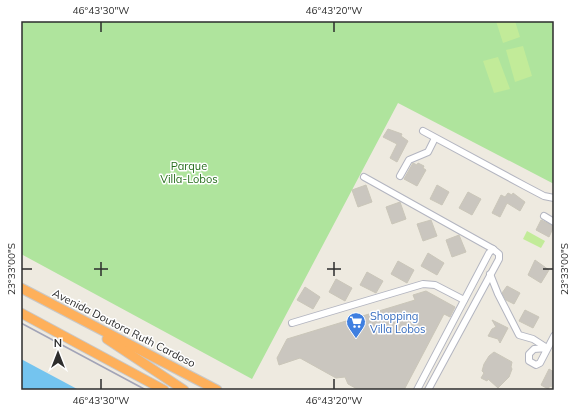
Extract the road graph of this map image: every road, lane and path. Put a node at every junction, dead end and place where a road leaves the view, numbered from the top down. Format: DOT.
graph roads {
  1 [pos="423,131"];
  2 [pos="435,138"];
  3 [pos="400,176"];
  4 [pos="364,177"];
  5 [pos="554,198"];
  6 [pos="544,216"];
  7 [pos="554,222"];
  8 [pos="493,249"];
  9 [pos="490,274"];
  10 [pos="21,288"];
  11 [pos="464,300"];
  12 [pos="21,313"];
  13 [pos="456,316"];
  14 [pos="465,321"];
  15 [pos="292,322"];
  16 [pos="102,331"];
  17 [pos="554,336"];
  18 [pos="164,390"];
  19 [pos="184,390"];
  20 [pos="217,390"];
  21 [pos="417,390"];
  22 [pos="428,390"];
  1 -- 2 [label="street"];
  2 -- 3 [label="street"];
  2 -- 5 [label="street"];
  4 -- 8 [label="street"];
  6 -- 7 [label="street"];
  8 -- 9 [label="street"];
  8 -- 11 [label="street"];
  9 -- 14 [label="street"];
  9 -- 17 [label="street"];
  10 -- 16 [label="highway, Avenida Doutora Ruth Cardoso"];
  11 -- 13 [label="street"];
  11 -- 15 [label="street"];
  12 -- 18 [label="highway"];
  13 -- 14 [label="street"];
  13 -- 21 [label="street"];
  14 -- 22 [label="street"];
  16 -- 19 [label="highway"];
  16 -- 20 [label="highway, Avenida Doutora Ruth Cardoso"];
}
